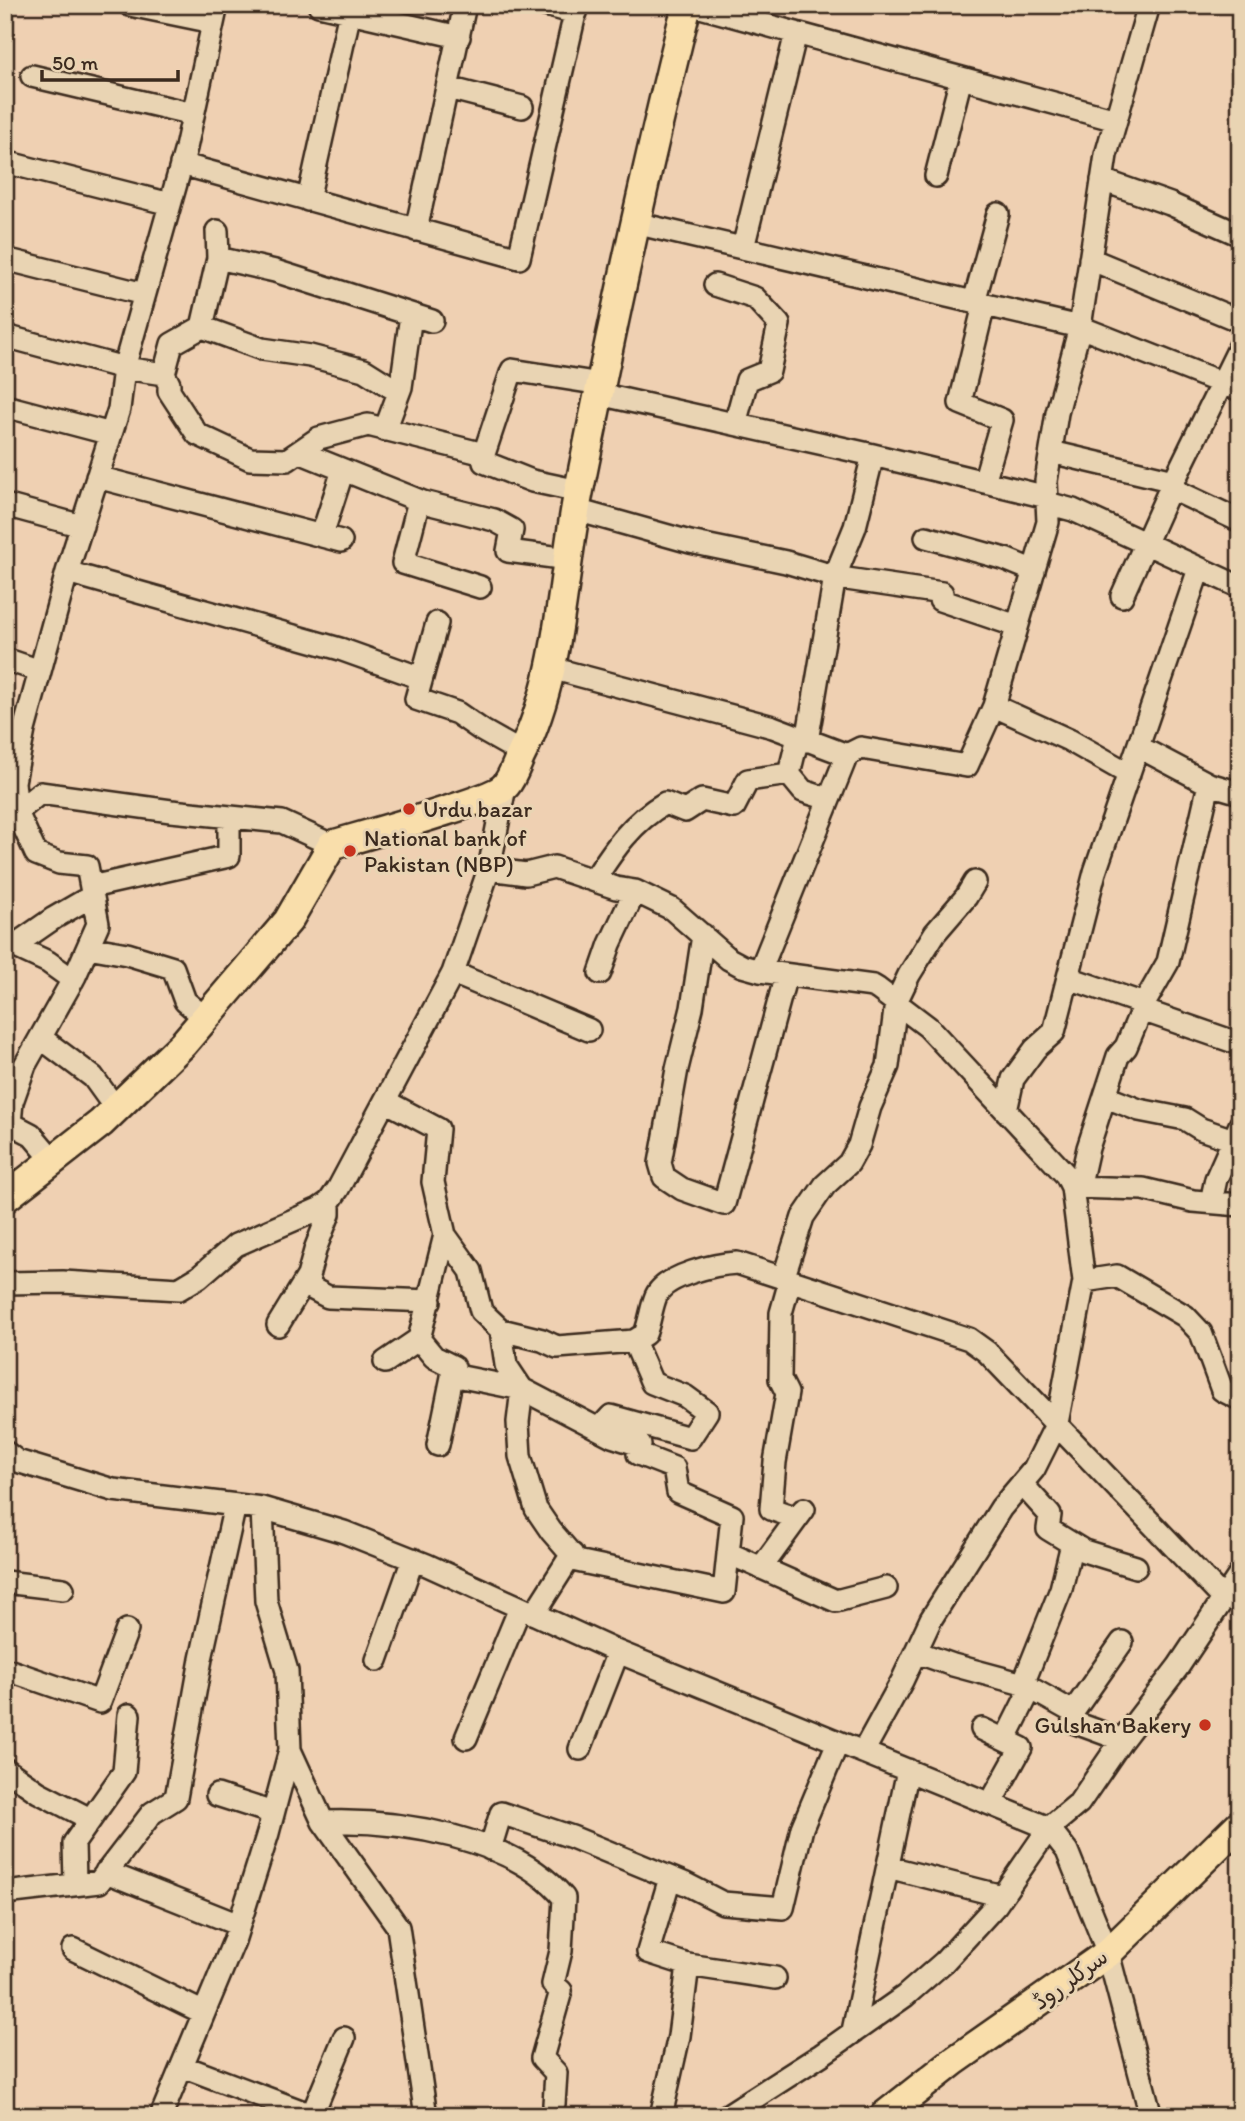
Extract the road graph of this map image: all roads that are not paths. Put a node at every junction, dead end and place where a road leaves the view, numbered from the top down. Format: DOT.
graph roads {
  1 [pos="130,5"];
  2 [pos="319,5"];
  3 [pos="465,5"];
  4 [pos="545,5"];
  5 [pos="687,5"];
  6 [pos="693,5"];
  7 [pos="1149,5"];
  8 [pos="577,9"];
  9 [pos="351,12"];
  10 [pos="215,14"];
  11 [pos="796,33"];
  12 [pos="459,37"];
  13 [pos="32,76"];
  14 [pos="961,78"];
  15 [pos="448,88"];
  16 [pos="522,107"];
  17 [pos="193,114"];
  18 [pos="1116,120"];
  19 [pos="5,162"];
  20 [pos="181,164"];
  21 [pos="936,176"];
  22 [pos="1102,180"];
  23 [pos="308,200"];
  24 [pos="170,204"];
  25 [pos="998,214"];
  26 [pos="635,223"];
  27 [pos="217,230"];
  28 [pos="416,230"];
  29 [pos="1240,235"];
  30 [pos="743,248"];
  31 [pos="218,258"];
  32 [pos="5,259"];
  33 [pos="1090,259"];
  34 [pos="715,285"];
  35 [pos="144,294"];
  36 [pos="979,304"];
  37 [pos="411,315"];
  38 [pos="1239,318"];
  39 [pos="432,321"];
  40 [pos="202,327"];
  41 [pos="1080,327"];
  42 [pos="5,336"];
  43 [pos="1240,346"];
  44 [pos="124,368"];
  45 [pos="164,374"];
  46 [pos="1231,387"];
  47 [pos="600,389"];
  48 [pos="399,392"];
  49 [pos="5,406"];
  50 [pos="735,424"];
  51 [pos="385,430"];
  52 [pos="111,433"];
  53 [pos="299,452"];
  54 [pos="1051,452"];
  55 [pos="484,454"];
  56 [pos="873,455"];
  57 [pos="343,470"];
  58 [pos="97,477"];
  59 [pos="984,482"];
  60 [pos="1172,484"];
  61 [pos="577,500"];
  62 [pos="1047,500"];
  63 [pos="419,501"];
  64 [pos="5,505"];
  65 [pos="1240,521"];
  66 [pos="82,526"];
  67 [pos="926,537"];
  68 [pos="1145,543"];
  69 [pos="568,559"];
  70 [pos="1199,569"];
  71 [pos="1034,571"];
  72 [pos="67,572"];
  73 [pos="835,576"];
  74 [pos="480,587"];
  75 [pos="1240,587"];
  76 [pos="1122,596"];
  77 [pos="437,623"];
  78 [pos="1017,626"];
  79 [pos="5,659"];
  80 [pos="551,668"];
  81 [pos="40,671"];
  82 [pos="421,678"];
  83 [pos="994,706"];
  84 [pos="802,739"];
  85 [pos="1139,747"];
  86 [pos="522,753"];
  87 [pos="847,755"];
  88 [pos="789,774"];
  89 [pos="1129,774"];
  90 [pos="1209,783"];
  91 [pos="505,787"];
  92 [pos="1240,793"];
  93 [pos="828,799"];
  94 [pos="11,812"];
  95 [pos="229,817"];
  96 [pos="332,845"];
  97 [pos="489,869"];
  98 [pos="594,880"];
  99 [pos="975,881"];
  100 [pos="92,891"];
  101 [pos="635,891"];
  102 [pos="703,935"];
  103 [pos="10,944"];
  104 [pos="88,947"];
  105 [pos="760,971"];
  106 [pos="453,973"];
  107 [pos="600,973"];
  108 [pos="786,975"];
  109 [pos="1069,978"];
  110 [pos="73,980"];
  111 [pos="896,1002"];
  112 [pos="1143,1007"];
  113 [pos="205,1018"];
  114 [pos="589,1030"];
  115 [pos="41,1038"];
  116 [pos="1240,1044"];
  117 [pos="1106,1097"];
  118 [pos="9,1101"];
  119 [pos="385,1101"];
  120 [pos="116,1109"];
  121 [pos="1006,1111"];
  122 [pos="1237,1133"];
  123 [pos="53,1160"];
  124 [pos="1075,1187"];
  125 [pos="5,1198"];
  126 [pos="329,1202"];
  127 [pos="1211,1202"];
  128 [pos="1240,1205"];
  129 [pos="445,1235"];
  130 [pos="308,1276"];
  131 [pos="786,1280"];
  132 [pos="1084,1280"];
  133 [pos="5,1283"];
  134 [pos="430,1301"];
  135 [pos="278,1325"];
  136 [pos="501,1331"];
  137 [pos="419,1339"];
  138 [pos="634,1340"];
  139 [pos="386,1362"];
  140 [pos="452,1375"];
  141 [pos="522,1389"];
  142 [pos="1240,1399"];
  143 [pos="1057,1423"];
  144 [pos="599,1429"];
  145 [pos="438,1445"];
  146 [pos="5,1452"];
  147 [pos="1022,1484"];
  148 [pos="235,1505"];
  149 [pos="262,1508"];
  150 [pos="1072,1544"];
  151 [pos="728,1553"];
  152 [pos="572,1554"];
  153 [pos="413,1559"];
  154 [pos="1136,1567"];
  155 [pos="761,1568"];
  156 [pos="1240,1574"];
  157 [pos="5,1582"];
  158 [pos="886,1588"];
  159 [pos="63,1589"];
  160 [pos="1222,1597"];
  161 [pos="527,1611"];
  162 [pos="127,1630"];
  163 [pos="1122,1642"];
  164 [pos="618,1652"];
  165 [pos="916,1652"];
  166 [pos="377,1660"];
  167 [pos="5,1669"];
  168 [pos="1027,1686"];
  169 [pos="1073,1712"];
  170 [pos="129,1715"];
  171 [pos="982,1729"];
  172 [pos="466,1738"];
  173 [pos="1006,1740"];
  174 [pos="1122,1740"];
  175 [pos="838,1742"];
  176 [pos="580,1749"];
  177 [pos="290,1750"];
  178 [pos="863,1752"];
  179 [pos="5,1769"];
  180 [pos="908,1770"];
  181 [pos="217,1795"];
  182 [pos="990,1804"];
  183 [pos="273,1813"];
  184 [pos="90,1819"];
  185 [pos="323,1822"];
  186 [pos="1240,1824"];
  187 [pos="1049,1828"];
  188 [pos="490,1849"];
  189 [pos="888,1867"];
  190 [pos="106,1872"];
  191 [pos="670,1878"];
  192 [pos="75,1883"];
  193 [pos="5,1893"];
  194 [pos="1002,1896"];
  195 [pos="239,1925"];
  196 [pos="73,1949"];
  197 [pos="1108,1953"];
  198 [pos="688,1965"];
  199 [pos="775,1978"];
  200 [pos="204,2013"];
  201 [pos="853,2031"];
  202 [pos="344,2038"];
  203 [pos="183,2066"];
  204 [pos="554,2104"];
  205 [pos="313,2115"];
  206 [pos="161,2116"];
  207 [pos="426,2116"];
  208 [pos="661,2116"];
  209 [pos="726,2116"];
  210 [pos="884,2116"];
  211 [pos="1151,2116"];
  1 -- 10 [label="street"];
  2 -- 9 [label="street"];
  3 -- 12 [label="street"];
  4 -- 8 [label="street"];
  5 -- 26 [label="main road"];
  6 -- 11 [label="street"];
  7 -- 18 [label="street"];
  8 -- 28 [label="street"];
  9 -- 12 [label="street"];
  9 -- 23 [label="street"];
  10 -- 17 [label="street"];
  11 -- 14 [label="street"];
  11 -- 30 [label="street"];
  12 -- 15 [label="street"];
  13 -- 17 [label="street"];
  14 -- 18 [label="street"];
  14 -- 21 [label="street"];
  15 -- 16 [label="street"];
  15 -- 28 [label="street"];
  17 -- 20 [label="street"];
  18 -- 22 [label="street"];
  19 -- 24 [label="street"];
  20 -- 23 [label="street"];
  20 -- 24 [label="street"];
  22 -- 29 [label="street"];
  22 -- 33 [label="street"];
  23 -- 28 [label="street"];
  24 -- 35 [label="street"];
  25 -- 36 [label="street"];
  26 -- 30 [label="street"];
  26 -- 47 [label="main road"];
  27 -- 31 [label="street"];
  30 -- 36 [label="street"];
  31 -- 37 [label="street"];
  31 -- 40 [label="street"];
  32 -- 35 [label="street"];
  33 -- 38 [label="street"];
  33 -- 41 [label="street"];
  34 -- 50 [label="street"];
  35 -- 44 [label="street"];
  36 -- 41 [label="street"];
  36 -- 59 [label="street"];
  37 -- 39 [label="street"];
  37 -- 48 [label="street"];
  40 -- 45 [label="street"];
  40 -- 48 [label="street"];
  41 -- 46 [label="street"];
  41 -- 54 [label="street"];
  42 -- 44 [label="street"];
  43 -- 46 [label="street"];
  44 -- 45 [label="street"];
  44 -- 52 [label="street"];
  45 -- 53 [label="street"];
  46 -- 60 [label="street"];
  47 -- 50 [label="street"];
  47 -- 55 [label="street"];
  47 -- 61 [label="main road"];
  48 -- 51 [label="street"];
  49 -- 52 [label="street"];
  50 -- 56 [label="street"];
  51 -- 53 [label="street"];
  51 -- 55 [label="street"];
  52 -- 58 [label="street"];
  53 -- 57 [label="street"];
  54 -- 60 [label="street"];
  54 -- 62 [label="street"];
  55 -- 61 [label="street"];
  56 -- 59 [label="street"];
  56 -- 73 [label="street"];
  57 -- 58 [label="street"];
  57 -- 63 [label="street"];
  58 -- 66 [label="street"];
  59 -- 62 [label="street"];
  60 -- 65 [label="street"];
  60 -- 68 [label="street"];
  61 -- 69 [label="main road"];
  61 -- 73 [label="street"];
  62 -- 68 [label="street"];
  62 -- 71 [label="street"];
  63 -- 69 [label="street"];
  63 -- 74 [label="street"];
  64 -- 66 [label="street"];
  66 -- 72 [label="street"];
  67 -- 71 [label="street"];
  68 -- 70 [label="street"];
  68 -- 76 [label="street"];
  69 -- 80 [label="main road"];
  70 -- 75 [label="street"];
  70 -- 85 [label="street"];
  71 -- 78 [label="street"];
  72 -- 81 [label="street"];
  72 -- 82 [label="street"];
  73 -- 78 [label="street"];
  73 -- 84 [label="street"];
  77 -- 82 [label="street"];
  78 -- 83 [label="street"];
  79 -- 81 [label="street"];
  80 -- 84 [label="street"];
  80 -- 86 [label="main road"];
  81 -- 94 [label="street"];
  82 -- 86 [label="street"];
  83 -- 87 [label="street"];
  83 -- 89 [label="street"];
  84 -- 87 [label="street"];
  84 -- 88 [label="street"];
  85 -- 89 [label="street"];
  85 -- 90 [label="street"];
  86 -- 91 [label="main road"];
  87 -- 93 [label="street"];
  88 -- 93 [label="street"];
  88 -- 98 [label="street"];
  89 -- 109 [label="street"];
  90 -- 92 [label="street"];
  90 -- 112 [label="street"];
  91 -- 96 [label="main road"];
  91 -- 97 [label="street"];
  93 -- 105 [label="street"];
  94 -- 95 [label="street"];
  94 -- 100 [label="street"];
  95 -- 96 [label="street"];
  95 -- 100 [label="street"];
  96 -- 113 [label="main road"];
  97 -- 98 [label="street"];
  97 -- 106 [label="street"];
  98 -- 101 [label="street"];
  99 -- 111 [label="street"];
  100 -- 103 [label="street"];
  100 -- 104 [label="street"];
  101 -- 102 [label="street"];
  101 -- 107 [label="street"];
  102 -- 105 [label="street"];
  102 -- 108 [label="street"];
  103 -- 110 [label="street"];
  104 -- 110 [label="street"];
  104 -- 113 [label="street"];
  105 -- 108 [label="street"];
  106 -- 114 [label="street"];
  106 -- 119 [label="street"];
  108 -- 111 [label="street"];
  109 -- 112 [label="street"];
  109 -- 121 [label="street"];
  110 -- 115 [label="street"];
  111 -- 121 [label="street"];
  111 -- 131 [label="street"];
  112 -- 116 [label="street"];
  112 -- 117 [label="street"];
  113 -- 120 [label="main road"];
  115 -- 118 [label="street"];
  115 -- 120 [label="street"];
  117 -- 122 [label="street"];
  117 -- 124 [label="street"];
  118 -- 123 [label="street"];
  119 -- 126 [label="street"];
  119 -- 129 [label="street"];
  120 -- 123 [label="main road"];
  121 -- 124 [label="street"];
  122 -- 127 [label="street"];
  123 -- 125 [label="main road"];
  124 -- 127 [label="street"];
  124 -- 132 [label="street"];
  126 -- 130 [label="street"];
  126 -- 133 [label="street"];
  127 -- 128 [label="street"];
  129 -- 134 [label="street"];
  129 -- 136 [label="street"];
  130 -- 134 [label="street"];
  130 -- 135 [label="street"];
  131 -- 138 [label="street"];
  131 -- 143 [label="street"];
  131 -- 155 [label="street"];
  132 -- 142 [label="street"];
  132 -- 143 [label="street"];
  134 -- 137 [label="street"];
  136 -- 138 [label="street"];
  136 -- 141 [label="street"];
  137 -- 139 [label="street"];
  137 -- 140 [label="street"];
  138 -- 144 [label="street"];
  140 -- 141 [label="street"];
  140 -- 145 [label="street"];
  141 -- 144 [label="street"];
  141 -- 152 [label="street"];
  143 -- 147 [label="street"];
  143 -- 160 [label="street"];
  144 -- 151 [label="street"];
  146 -- 148 [label="street"];
  147 -- 150 [label="street"];
  147 -- 165 [label="street"];
  148 -- 149 [label="street"];
  148 -- 190 [label="street"];
  149 -- 153 [label="street"];
  149 -- 177 [label="street"];
  150 -- 154 [label="street"];
  150 -- 168 [label="street"];
  151 -- 152 [label="street"];
  151 -- 155 [label="street"];
  152 -- 161 [label="street"];
  153 -- 161 [label="street"];
  153 -- 166 [label="street"];
  155 -- 158 [label="street"];
  156 -- 160 [label="street"];
  157 -- 159 [label="street"];
  160 -- 174 [label="street"];
  161 -- 164 [label="street"];
  161 -- 172 [label="street"];
  162 -- 167 [label="street"];
  163 -- 169 [label="street"];
  164 -- 175 [label="street"];
  164 -- 176 [label="street"];
  165 -- 168 [label="street"];
  165 -- 178 [label="street"];
  168 -- 169 [label="street"];
  168 -- 173 [label="street"];
  169 -- 174 [label="street"];
  170 -- 184 [label="street"];
  171 -- 173 [label="street"];
  173 -- 182 [label="street"];
  174 -- 187 [label="street"];
  175 -- 178 [label="street"];
  175 -- 191 [label="street"];
  177 -- 183 [label="street"];
  177 -- 185 [label="street"];
  178 -- 180 [label="street"];
  179 -- 184 [label="street"];
  180 -- 182 [label="street"];
  180 -- 189 [label="street"];
  181 -- 183 [label="street"];
  182 -- 187 [label="street"];
  183 -- 195 [label="street"];
  184 -- 192 [label="street"];
  185 -- 188 [label="street"];
  185 -- 207 [label="street"];
  186 -- 197 [label="main road, سرکلر روڈ"];
  187 -- 194 [label="street"];
  187 -- 197 [label="street"];
  188 -- 191 [label="street"];
  188 -- 204 [label="street"];
  189 -- 194 [label="street"];
  189 -- 201 [label="street"];
  190 -- 192 [label="street"];
  190 -- 195 [label="street"];
  191 -- 198 [label="street"];
  192 -- 193 [label="street"];
  194 -- 201 [label="street"];
  195 -- 200 [label="street"];
  196 -- 200 [label="street"];
  197 -- 210 [label="main road, سرکلر روڈ"];
  197 -- 211 [label="street"];
  198 -- 199 [label="street"];
  198 -- 208 [label="street"];
  200 -- 203 [label="street"];
  201 -- 209 [label="street"];
  202 -- 205 [label="street"];
  203 -- 205 [label="street"];
  203 -- 206 [label="street"];
}
